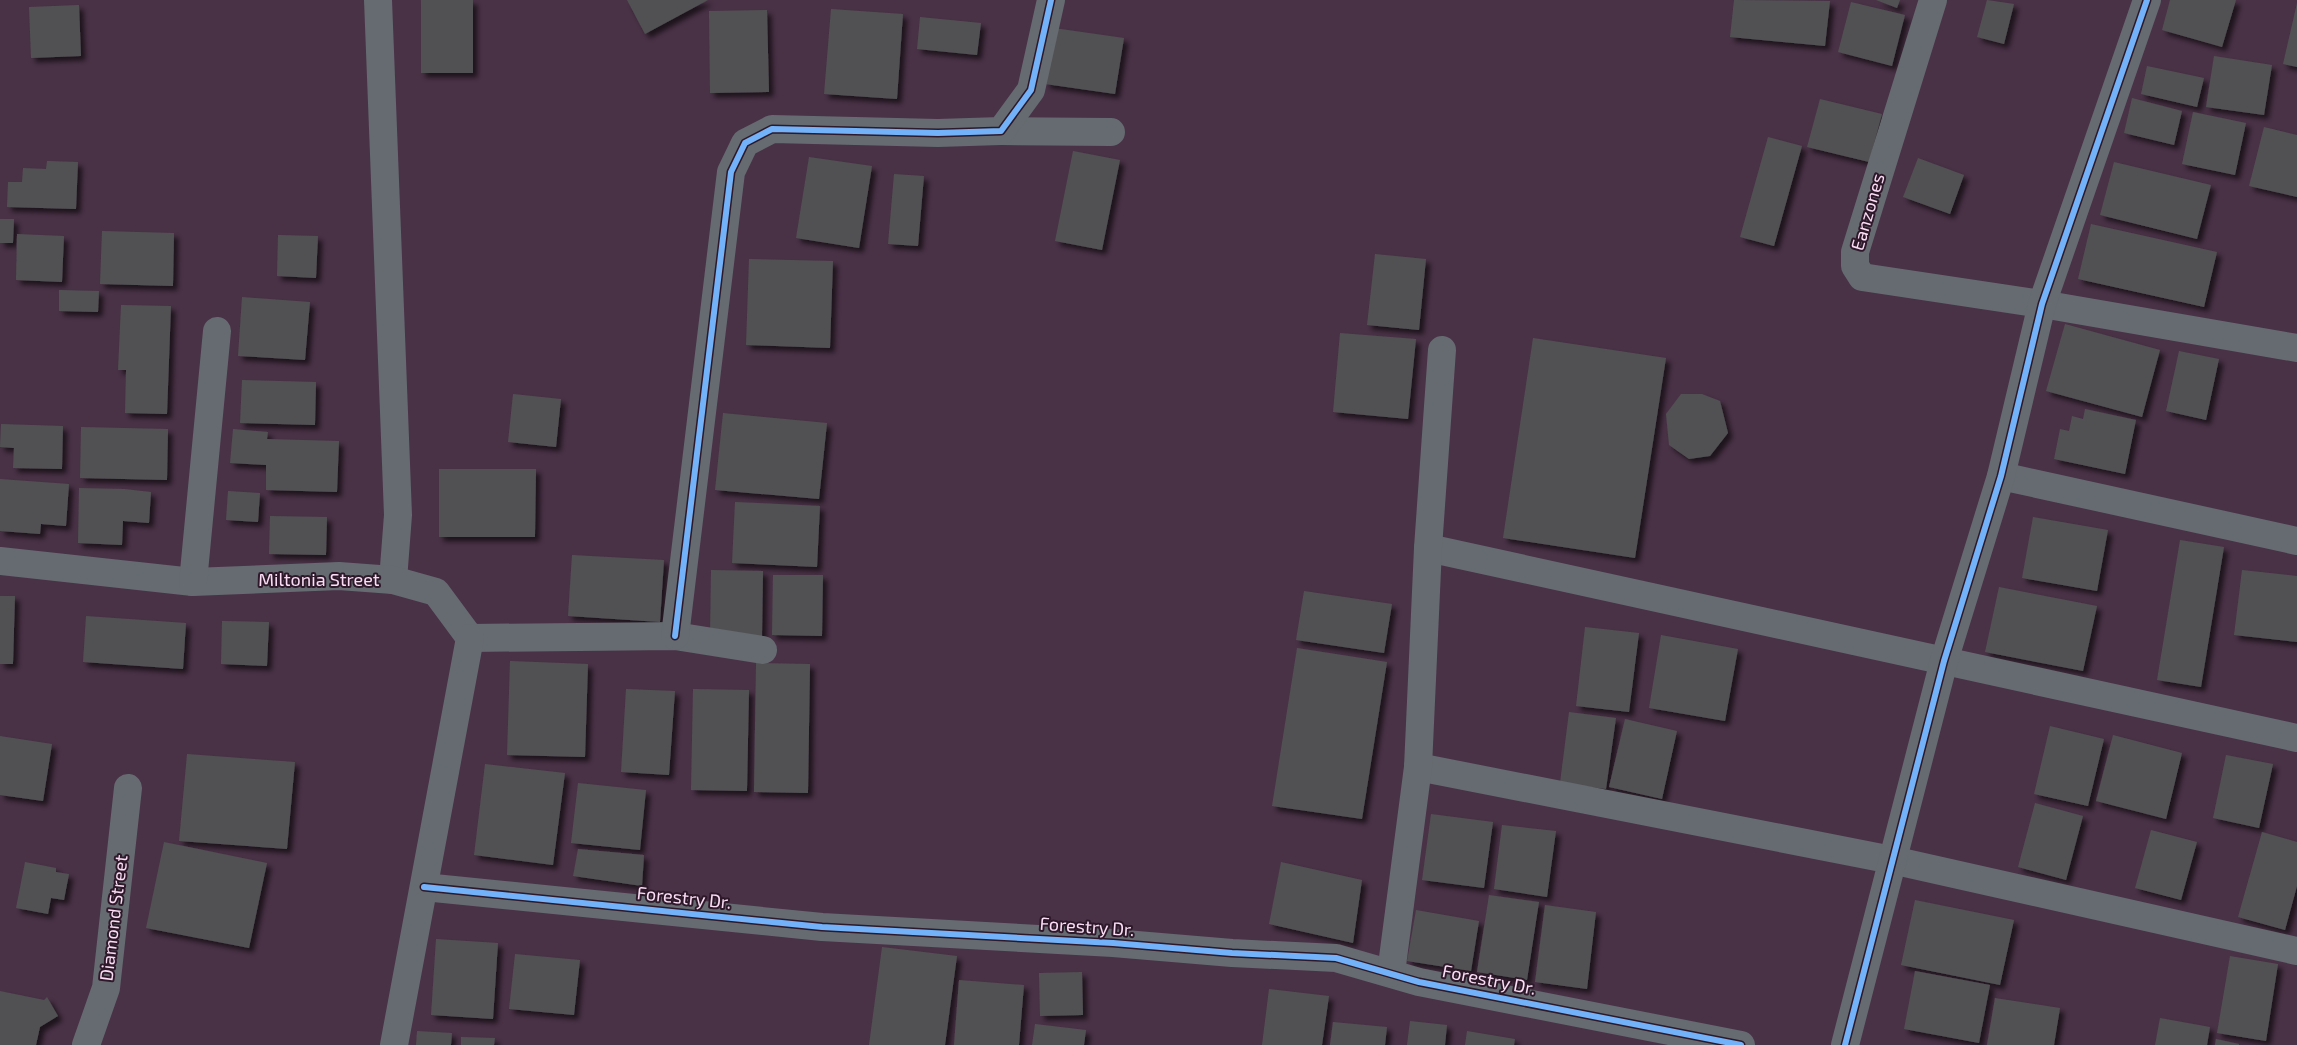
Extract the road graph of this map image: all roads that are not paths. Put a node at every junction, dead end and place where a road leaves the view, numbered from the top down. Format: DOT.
graph roads {
  1 [pos="378,0"];
  2 [pos="1051,0"];
  3 [pos="1933,0"];
  4 [pos="2147,0"];
  5 [pos="1001,131"];
  6 [pos="1111,132"];
  7 [pos="2042,304"];
  8 [pos="217,331"];
  9 [pos="2297,348"];
  10 [pos="1442,350"];
  11 [pos="2001,476"];
  12 [pos="2297,541"];
  13 [pos="1428,548"];
  14 [pos="0,561"];
  15 [pos="393,580"];
  16 [pos="193,582"];
  17 [pos="675,636"];
  18 [pos="470,638"];
  19 [pos="762,650"];
  20 [pos="1944,661"];
  21 [pos="2297,738"];
  22 [pos="1418,767"];
  23 [pos="128,788"];
  24 [pos="1892,860"];
  25 [pos="424,887"];
  26 [pos="2297,951"];
  27 [pos="1391,973"];
  28 [pos="86,1045"];
  29 [pos="394,1045"];
  30 [pos="1741,1045"];
  31 [pos="1845,1045"];
  1 -- 15 [label="street"];
  2 -- 5 [label="street"];
  3 -- 7 [label="street, Eanzones"];
  4 -- 7 [label="street"];
  5 -- 6 [label="street"];
  5 -- 17 [label="street"];
  7 -- 9 [label="street, Eanzones"];
  7 -- 11 [label="street"];
  8 -- 16 [label="street"];
  10 -- 13 [label="street"];
  11 -- 12 [label="street"];
  11 -- 20 [label="street"];
  13 -- 20 [label="street"];
  13 -- 22 [label="street"];
  14 -- 16 [label="street, Miltonia Street"];
  15 -- 16 [label="street, Miltonia Street"];
  15 -- 18 [label="street, Miltonia Street"];
  17 -- 18 [label="street"];
  17 -- 19 [label="street"];
  18 -- 25 [label="street"];
  20 -- 21 [label="street"];
  20 -- 24 [label="street"];
  22 -- 24 [label="street"];
  22 -- 27 [label="street"];
  23 -- 28 [label="street, Diamond Street"];
  24 -- 26 [label="street"];
  24 -- 31 [label="street"];
  25 -- 27 [label="street, Forestry Dr."];
  25 -- 29 [label="street"];
  27 -- 30 [label="street, Forestry Dr."];
}
